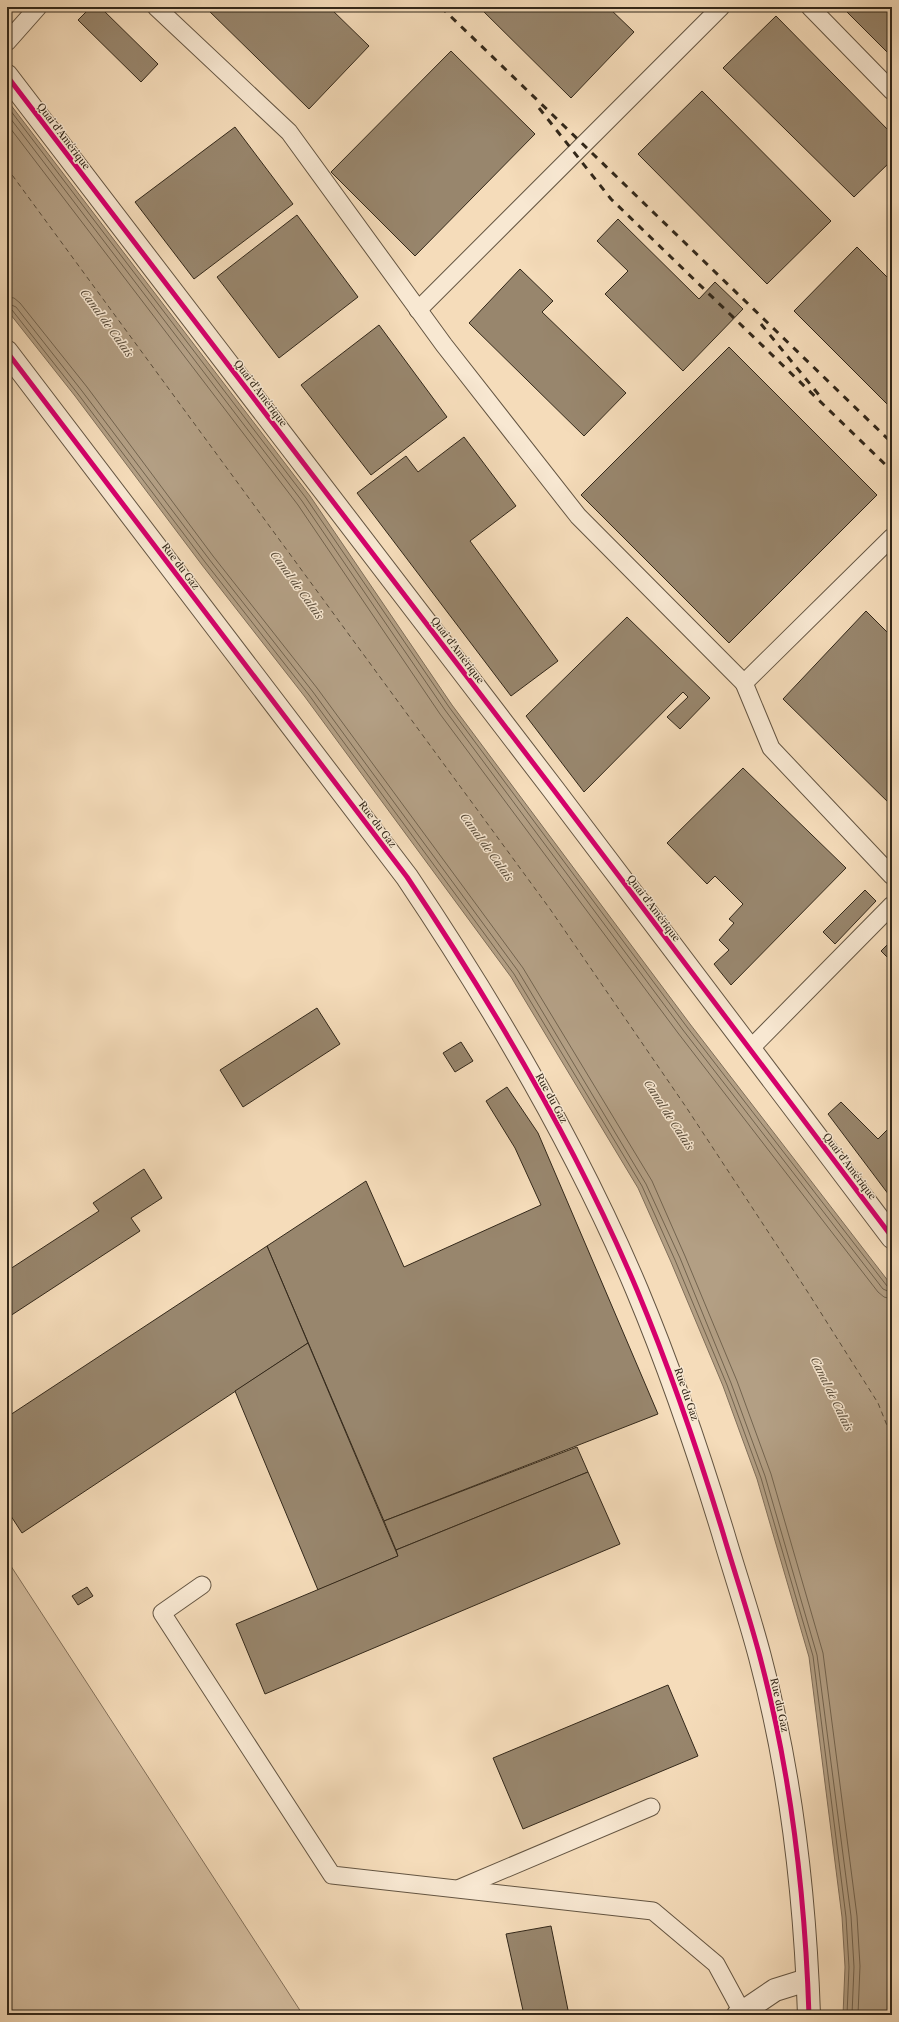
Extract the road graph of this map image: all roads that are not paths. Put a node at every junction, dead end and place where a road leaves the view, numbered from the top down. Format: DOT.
graph roads {
  1 [pos="38,7"];
  2 [pos="156,7"];
  3 [pos="721,7"];
  4 [pos="810,7"];
  5 [pos="7,42"];
  6 [pos="7,76"];
  7 [pos="892,91"];
  8 [pos="418,310"];
  9 [pos="7,352"];
  10 [pos="892,537"];
  11 [pos="744,683"];
  12 [pos="892,876"];
  13 [pos="892,905"];
  14 [pos="750,1049"];
  15 [pos="892,1237"];
  16 [pos="202,1585"];
  17 [pos="651,1807"];
  18 [pos="458,1889"];
  19 [pos="807,1980"];
  20 [pos="740,2013"];
  21 [pos="808,2015"];
  1 -- 5 [label="lane"];
  2 -- 8 [label="lane"];
  3 -- 8 [label="lane"];
  4 -- 7 [label="lane"];
  6 -- 14 [label="street, Quai d'Amérique"];
  8 -- 11 [label="lane"];
  9 -- 19 [label="street, Rue du Gaz"];
  10 -- 11 [label="lane"];
  11 -- 12 [label="lane"];
  13 -- 14 [label="lane"];
  14 -- 15 [label="street, Quai d'Amérique"];
  16 -- 18 [label="lane"];
  17 -- 18 [label="lane"];
  18 -- 20 [label="lane"];
  19 -- 20 [label="street"];
  19 -- 21 [label="street, Rue du Gaz"];
}
